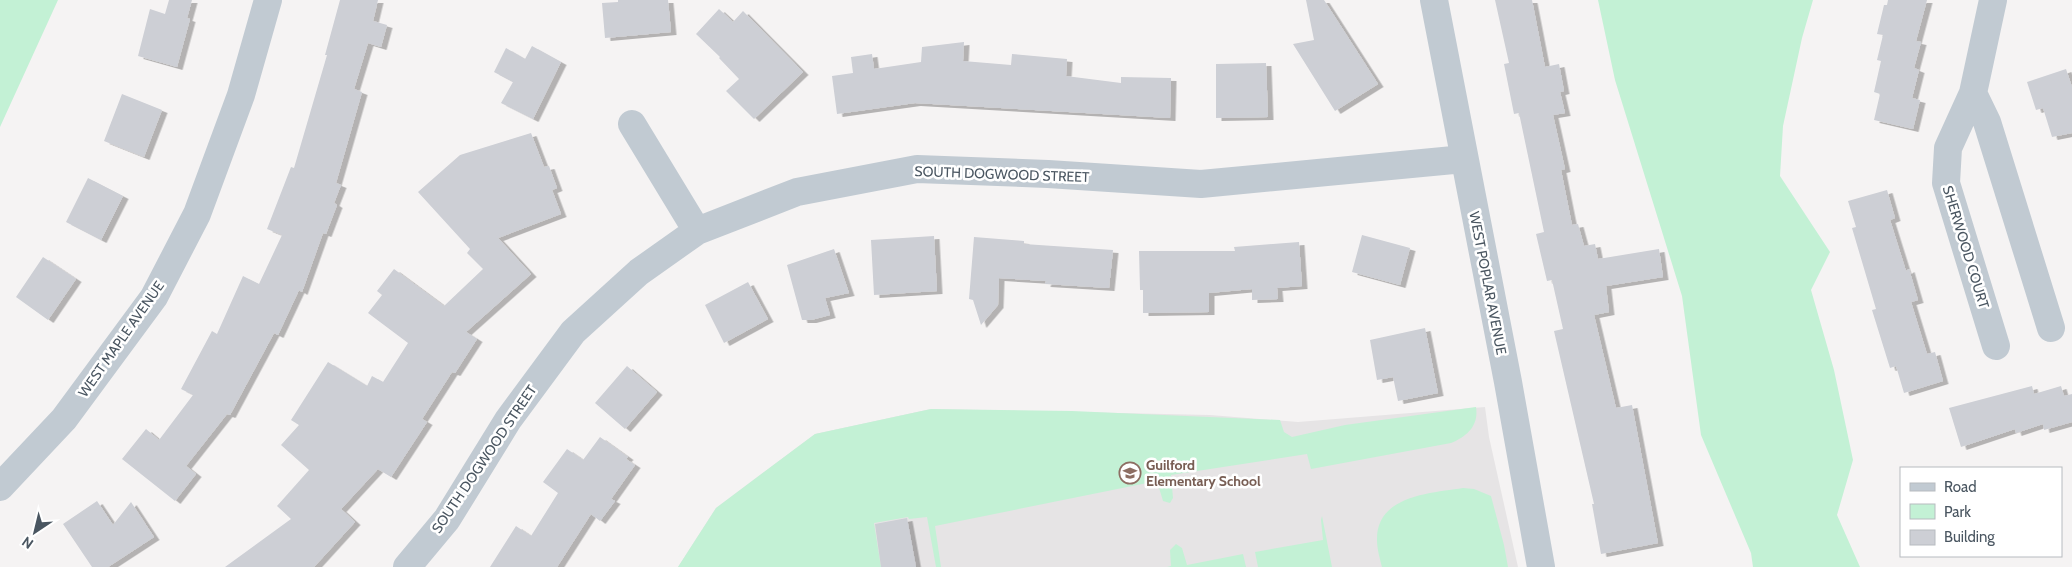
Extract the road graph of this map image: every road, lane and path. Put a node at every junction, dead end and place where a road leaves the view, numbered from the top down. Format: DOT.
graph roads {
  1 [pos="268,0"];
  2 [pos="1434,0"];
  3 [pos="1994,0"];
  4 [pos="1973,93"];
  5 [pos="632,124"];
  6 [pos="1464,159"];
  7 [pos="697,231"];
  8 [pos="2051,328"];
  9 [pos="1996,346"];
  10 [pos="0,487"];
  11 [pos="407,567"];
  12 [pos="1541,567"];
  1 -- 10 [label="street, WEST MAPLE AVENUE"];
  2 -- 6 [label="street, WEST POPLAR AVENUE"];
  3 -- 4 [label="street, SHERWOOD COURT"];
  4 -- 8 [label="street"];
  4 -- 9 [label="street, SHERWOOD COURT"];
  5 -- 7 [label="street"];
  6 -- 7 [label="street, SOUTH DOGWOOD STREET"];
  6 -- 12 [label="street, WEST POPLAR AVENUE"];
  7 -- 11 [label="street, SOUTH DOGWOOD STREET"];
}
